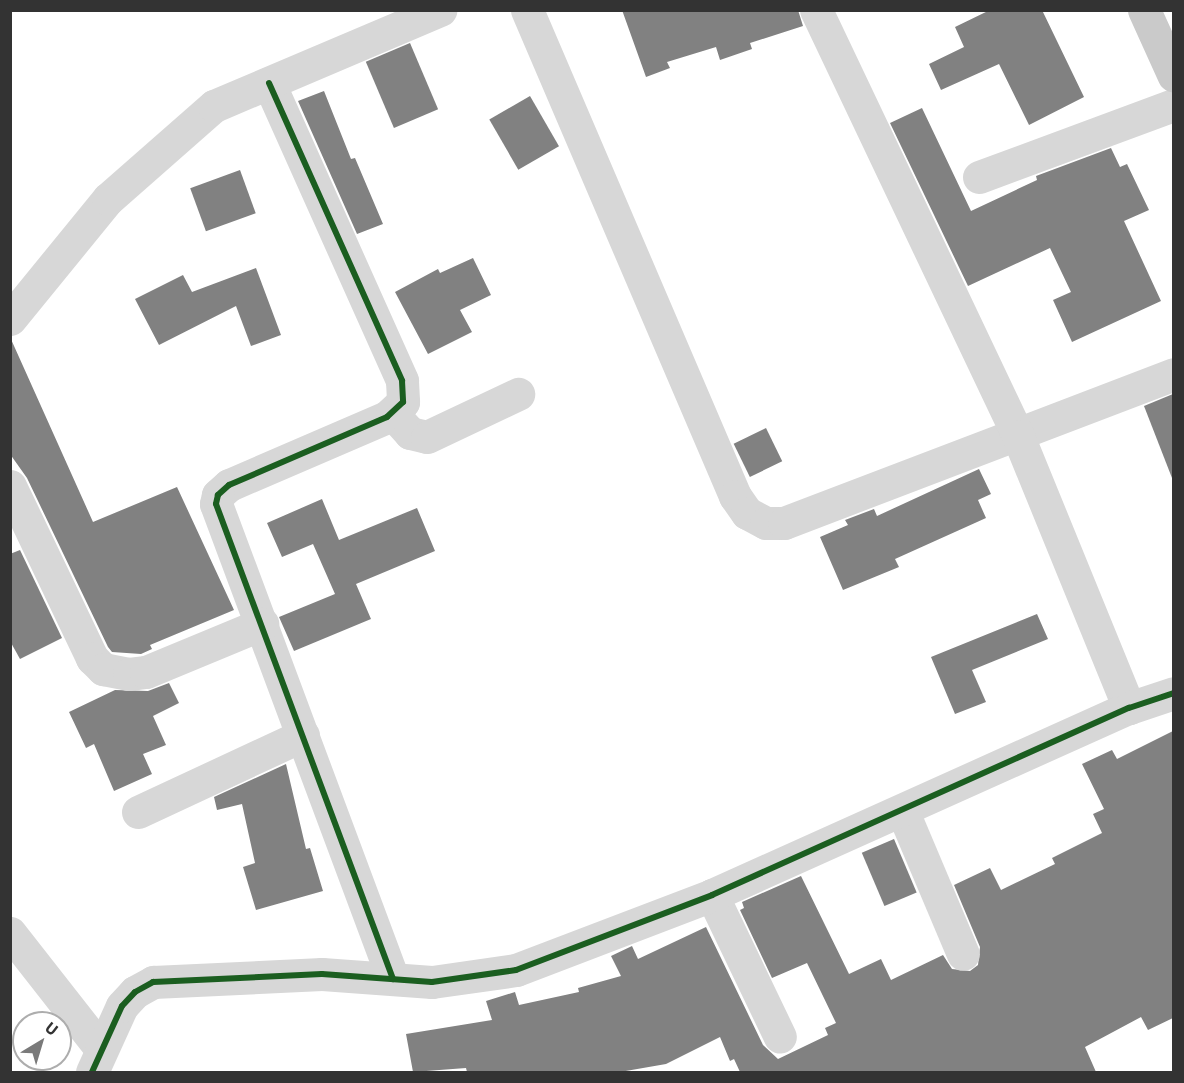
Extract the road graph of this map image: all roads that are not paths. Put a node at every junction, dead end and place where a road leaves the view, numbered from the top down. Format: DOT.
graph roads {
  1 [pos="440,10"];
  2 [pos="527,10"];
  3 [pos="816,10"];
  4 [pos="1144,10"];
  5 [pos="1173,76"];
  6 [pos="269,83"];
  7 [pos="1173,105"];
  8 [pos="979,177"];
  9 [pos="10,319"];
  10 [pos="1173,374"];
  11 [pos="518,394"];
  12 [pos="392,412"];
  13 [pos="1018,436"];
  14 [pos="10,486"];
  15 [pos="262,624"];
  16 [pos="1173,693"];
  17 [pos="1129,708"];
  18 [pos="303,735"];
  19 [pos="138,812"];
  20 [pos="903,812"];
  21 [pos="712,895"];
  22 [pos="10,933"];
  23 [pos="963,954"];
  24 [pos="393,979"];
  25 [pos="780,1037"];
  26 [pos="97,1061"];
  1 -- 6 [label="street"];
  2 -- 13 [label="street"];
  3 -- 13 [label="street"];
  4 -- 5 [label="main road"];
  6 -- 9 [label="street"];
  6 -- 12 [label="street"];
  7 -- 8 [label="street"];
  10 -- 13 [label="street"];
  11 -- 12 [label="street"];
  12 -- 15 [label="street"];
  13 -- 17 [label="street"];
  14 -- 15 [label="street"];
  15 -- 18 [label="street"];
  16 -- 17 [label="street"];
  17 -- 20 [label="street"];
  18 -- 19 [label="street"];
  18 -- 24 [label="street"];
  20 -- 21 [label="street"];
  20 -- 23 [label="street"];
  21 -- 24 [label="street"];
  21 -- 25 [label="street"];
  22 -- 26 [label="street"];
  24 -- 26 [label="street"];
}
